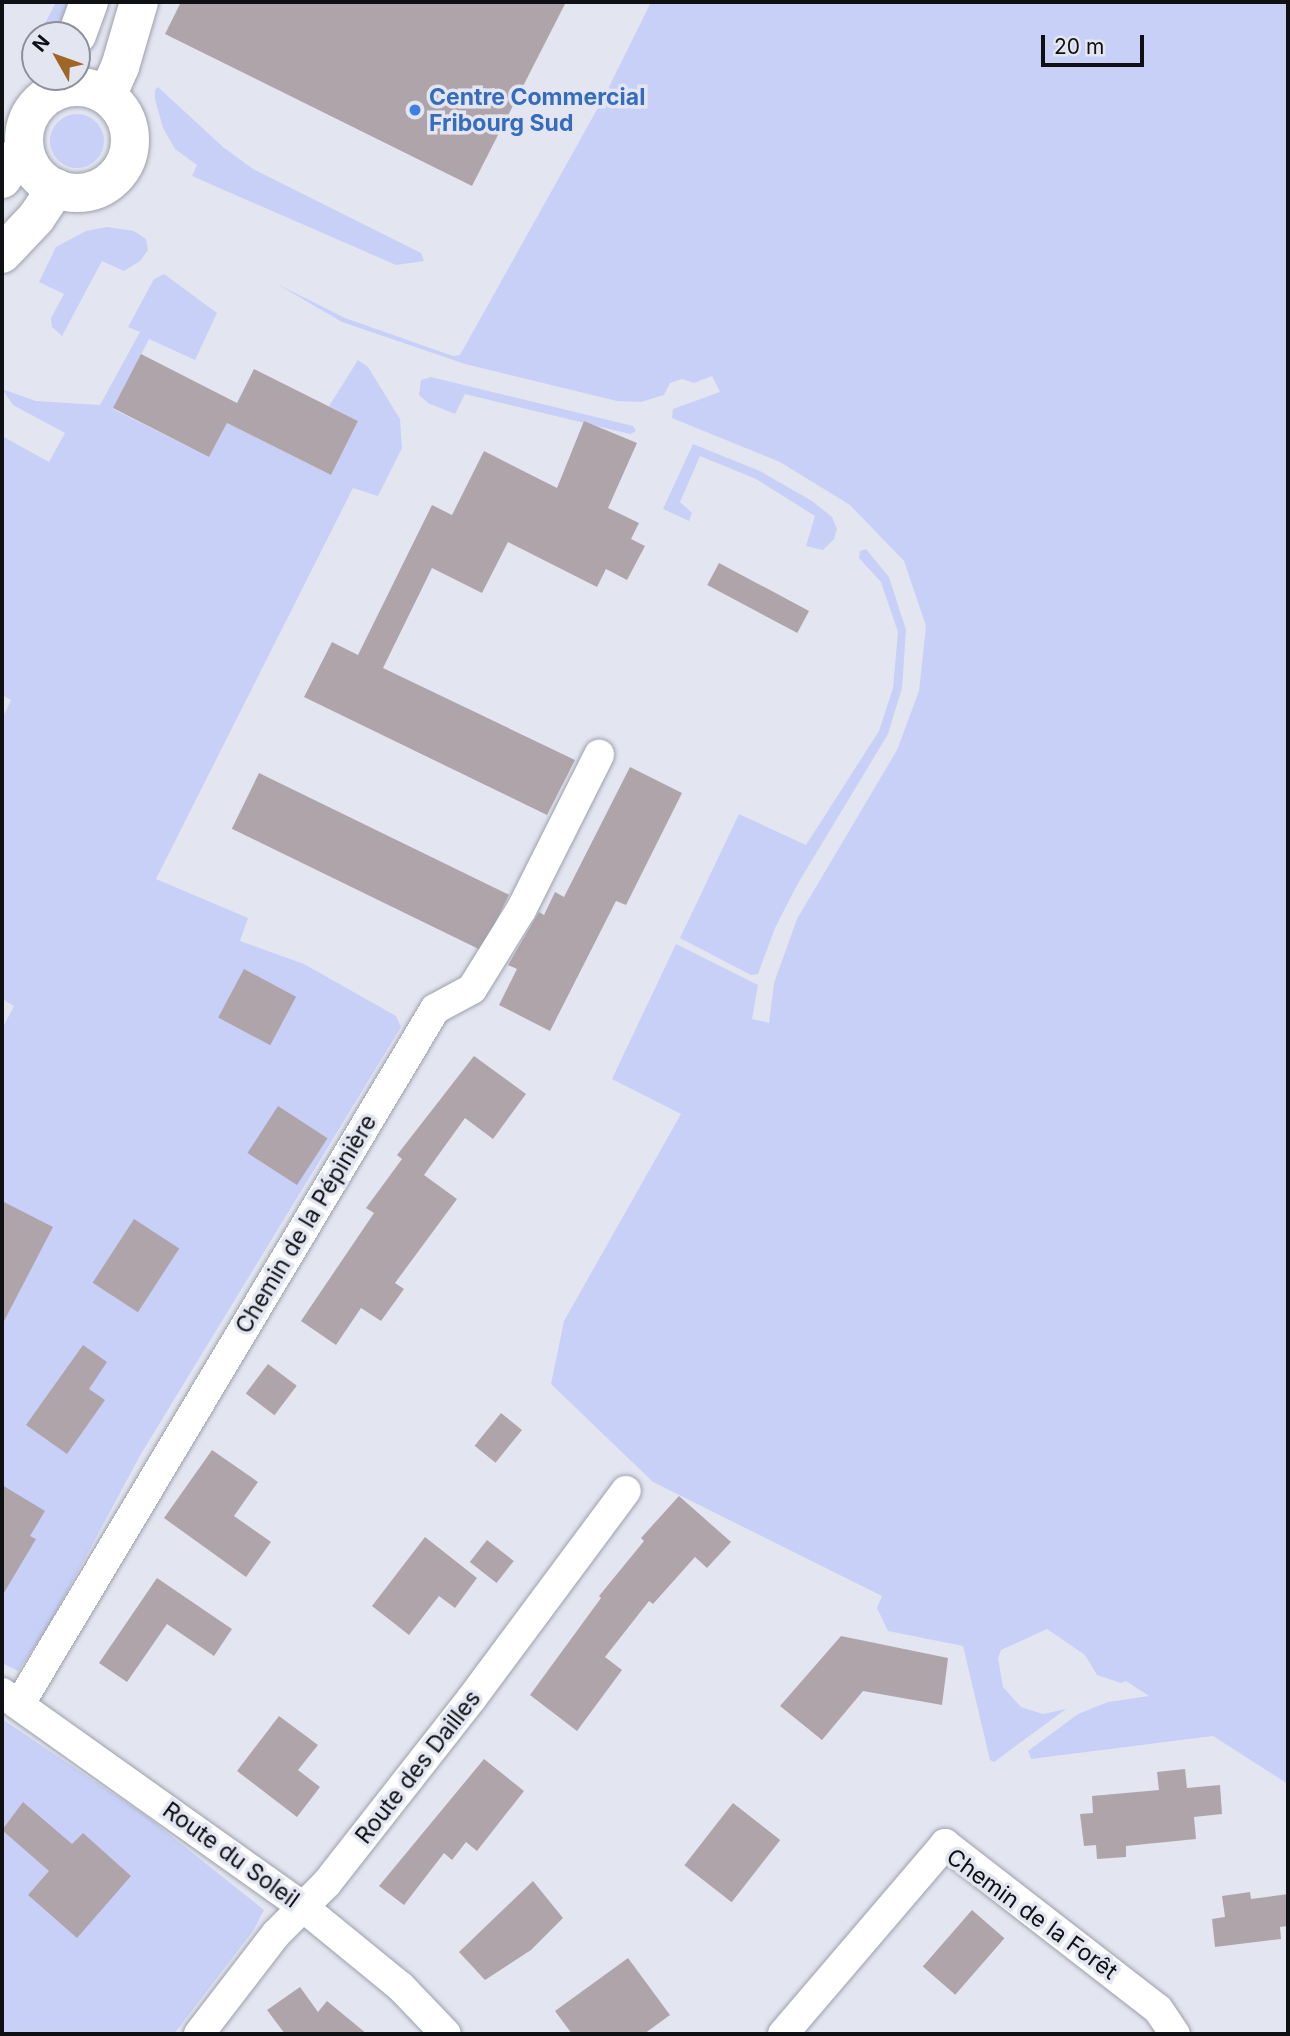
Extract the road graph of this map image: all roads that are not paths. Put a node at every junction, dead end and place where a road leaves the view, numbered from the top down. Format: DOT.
graph roads {
  1 [pos="89,2"];
  2 [pos="139,2"];
  3 [pos="82,21"];
  4 [pos="91,88"];
  5 [pos="48,91"];
  6 [pos="107,96"];
  7 [pos="24,147"];
  8 [pos="2,179"];
  9 [pos="56,188"];
  10 [pos="2,254"];
  11 [pos="599,755"];
  12 [pos="626,1491"];
  13 [pos="10,1699"];
  14 [pos="303,1907"];
  15 [pos="199,2034"];
  16 [pos="446,2034"];
  17 [pos="783,2034"];
  18 [pos="1175,2034"];
  1 -- 3 [label="main road"];
  2 -- 6 [label="main road"];
  4 -- 6 [label="main road"];
  5 -- 7 [label="main road"];
  6 -- 9 [label="main road"];
  7 -- 8 [label="main road"];
  7 -- 9 [label="main road"];
  9 -- 10 [label="main road"];
  11 -- 13 [label="street, Chemin de la Pépinière"];
  12 -- 14 [label="street, Route des Dailles"];
  13 -- 14 [label="street, Route du Soleil"];
  14 -- 15 [label="street, Route des Dailles"];
  14 -- 16 [label="street, Route du Soleil"];
  17 -- 18 [label="street, Chemin de la Forêt"];
}
